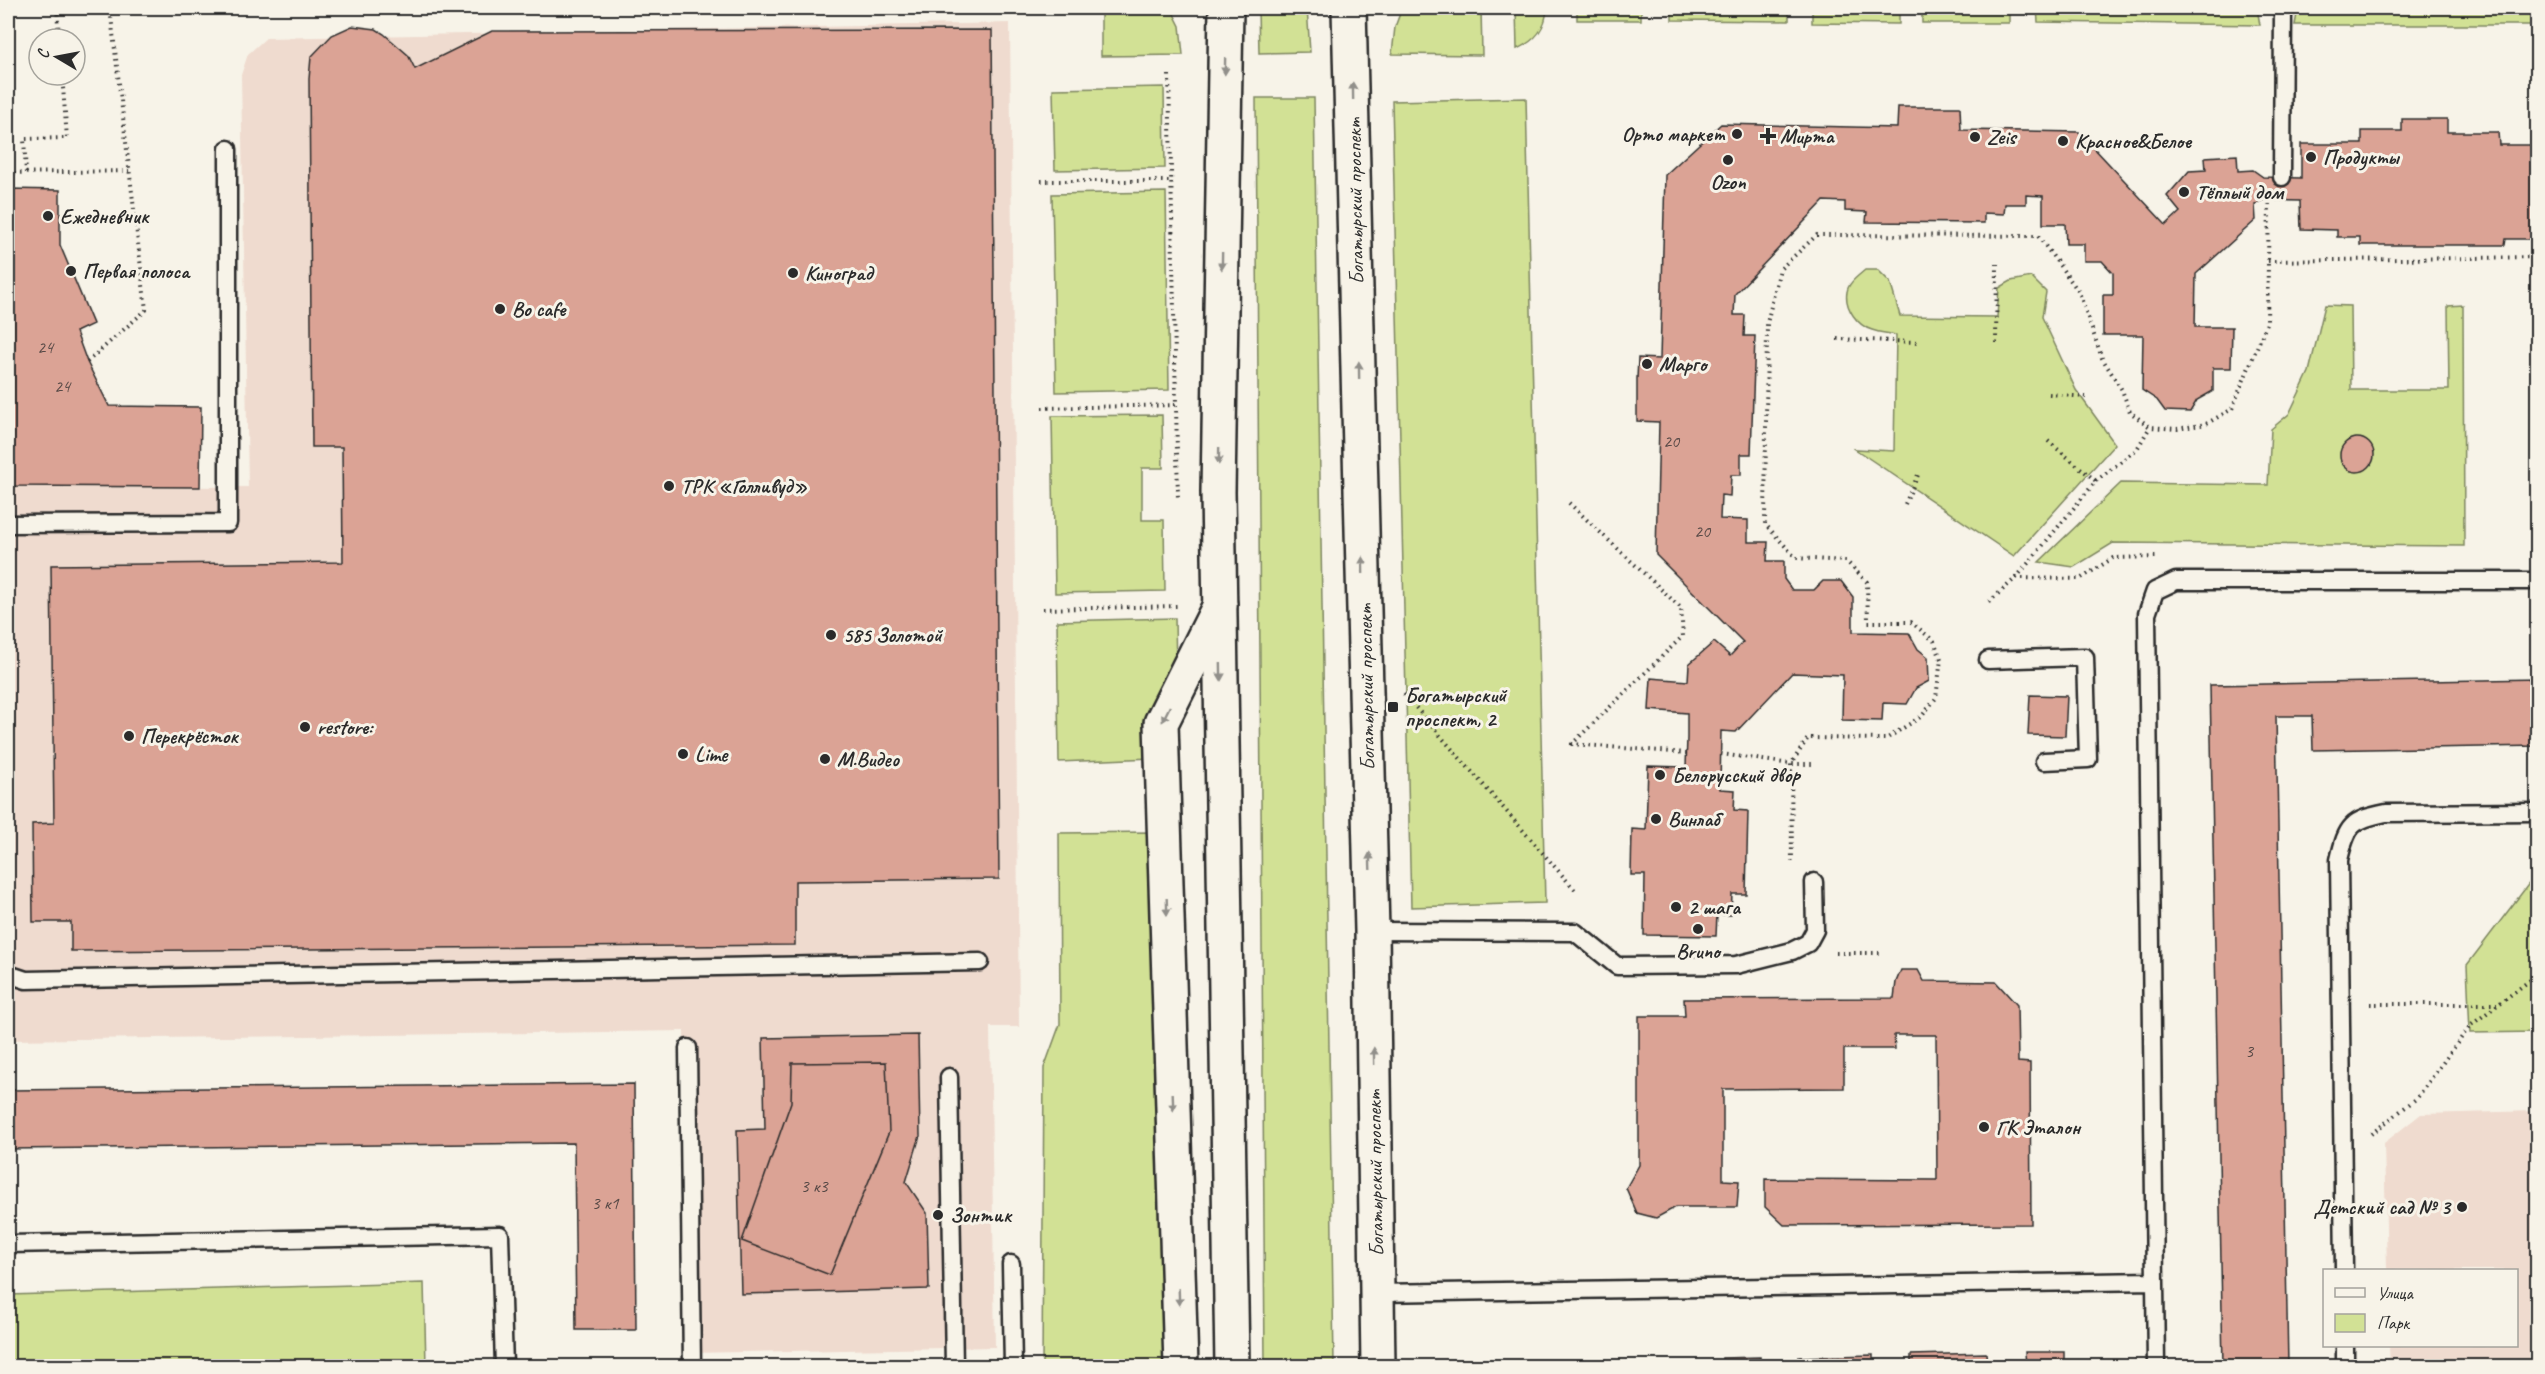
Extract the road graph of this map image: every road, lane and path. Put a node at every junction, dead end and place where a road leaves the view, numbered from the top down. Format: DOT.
graph roads {
  1 [pos="57,8"];
  2 [pos="110,8"];
  3 [pos="1226,8"];
  4 [pos="1349,8"];
  5 [pos="2283,8"];
  6 [pos="58,27"];
  7 [pos="1170,75"];
  8 [pos="63,87"];
  9 [pos="228,148"];
  10 [pos="129,171"];
  11 [pos="8,173"];
  12 [pos="26,173"];
  13 [pos="2282,177"];
  14 [pos="1041,181"];
  15 [pos="1172,181"];
  16 [pos="2269,200"];
  17 [pos="2538,257"];
  18 [pos="2268,261"];
  19 [pos="1997,264"];
  20 [pos="1837,339"];
  21 [pos="1919,342"];
  22 [pos="1996,343"];
  23 [pos="87,362"];
  24 [pos="2049,394"];
  25 [pos="2086,397"];
  26 [pos="1176,405"];
  27 [pos="1042,408"];
  28 [pos="2150,427"];
  29 [pos="2048,441"];
  30 [pos="1918,476"];
  31 [pos="2096,481"];
  32 [pos="1569,503"];
  33 [pos="1905,504"];
  34 [pos="1178,511"];
  35 [pos="8,524"];
  36 [pos="2538,580"];
  37 [pos="1180,594"];
  38 [pos="1989,602"];
  39 [pos="1220,605"];
  40 [pos="1043,609"];
  41 [pos="1989,660"];
  42 [pos="1400,690"];
  43 [pos="1686,753"];
  44 [pos="1721,754"];
  45 [pos="2044,761"];
  46 [pos="1791,764"];
  47 [pos="1813,764"];
  48 [pos="2538,812"];
  49 [pos="1792,871"];
  50 [pos="1814,882"];
  51 [pos="1575,890"];
  52 [pos="1372,931"];
  53 [pos="980,962"];
  54 [pos="8,974"];
  55 [pos="2538,974"];
  56 [pos="2342,1004"];
  57 [pos="2498,1004"];
  58 [pos="688,1048"];
  59 [pos="949,1077"];
  60 [pos="2344,1156"];
  61 [pos="8,1244"];
  62 [pos="1011,1264"];
  63 [pos="2344,1269"];
  64 [pos="2156,1281"];
  65 [pos="1377,1293"];
  66 [pos="2345,1347"];
  67 [pos="504,1366"];
  68 [pos="692,1366"];
  69 [pos="954,1366"];
  70 [pos="1012,1366"];
  71 [pos="1181,1366"];
  72 [pos="1232,1366"];
  73 [pos="1378,1366"];
  74 [pos="2156,1366"];
  75 [pos="2345,1366"];
  1 -- 6 [label="path"];
  2 -- 10 [label="path"];
  3 -- 39 [label="main road, one-way"];
  52 -- 4 [label="main road, Богатырский проспект, one-way"];
  5 -- 13 [label="lane"];
  7 -- 15 [label="path"];
  8 -- 12 [label="path"];
  9 -- 35 [label="lane"];
  10 -- 12 [label="path"];
  10 -- 23 [label="path"];
  11 -- 12 [label="path"];
  14 -- 15 [label="path"];
  15 -- 26 [label="path"];
  16 -- 18 [label="path"];
  17 -- 18 [label="path"];
  18 -- 28 [label="path"];
  19 -- 22 [label="path"];
  20 -- 21 [label="path"];
  24 -- 25 [label="path"];
  26 -- 27 [label="path"];
  26 -- 34 [label="path"];
  28 -- 31 [label="path"];
  28 -- 46 [label="path"];
  29 -- 31 [label="path"];
  30 -- 33 [label="path"];
  31 -- 38 [label="path"];
  32 -- 43 [label="path"];
  36 -- 64 [label="lane"];
  37 -- 40 [label="path"];
  39 -- 71 [label="main road, one-way"];
  39 -- 72 [label="main road, one-way"];
  41 -- 45 [label="lane"];
  42 -- 51 [label="path"];
  44 -- 46 [label="path"];
  46 -- 47 [label="path"];
  46 -- 49 [label="path"];
  48 -- 56 [label="lane"];
  50 -- 52 [label="lane"];
  65 -- 52 [label="main road, Богатырский проспект, one-way"];
  53 -- 54 [label="lane"];
  55 -- 57 [label="path"];
  56 -- 57 [label="path"];
  56 -- 60 [label="lane"];
  57 -- 60 [label="path"];
  58 -- 68 [label="lane"];
  59 -- 69 [label="lane"];
  60 -- 63 [label="lane"];
  61 -- 67 [label="lane"];
  62 -- 70 [label="lane"];
  64 -- 65 [label="lane"];
  64 -- 74 [label="lane"];
  65 -- 73 [label="main road, Богатырский проспект"];
  66 -- 75 [label="lane"];
}
